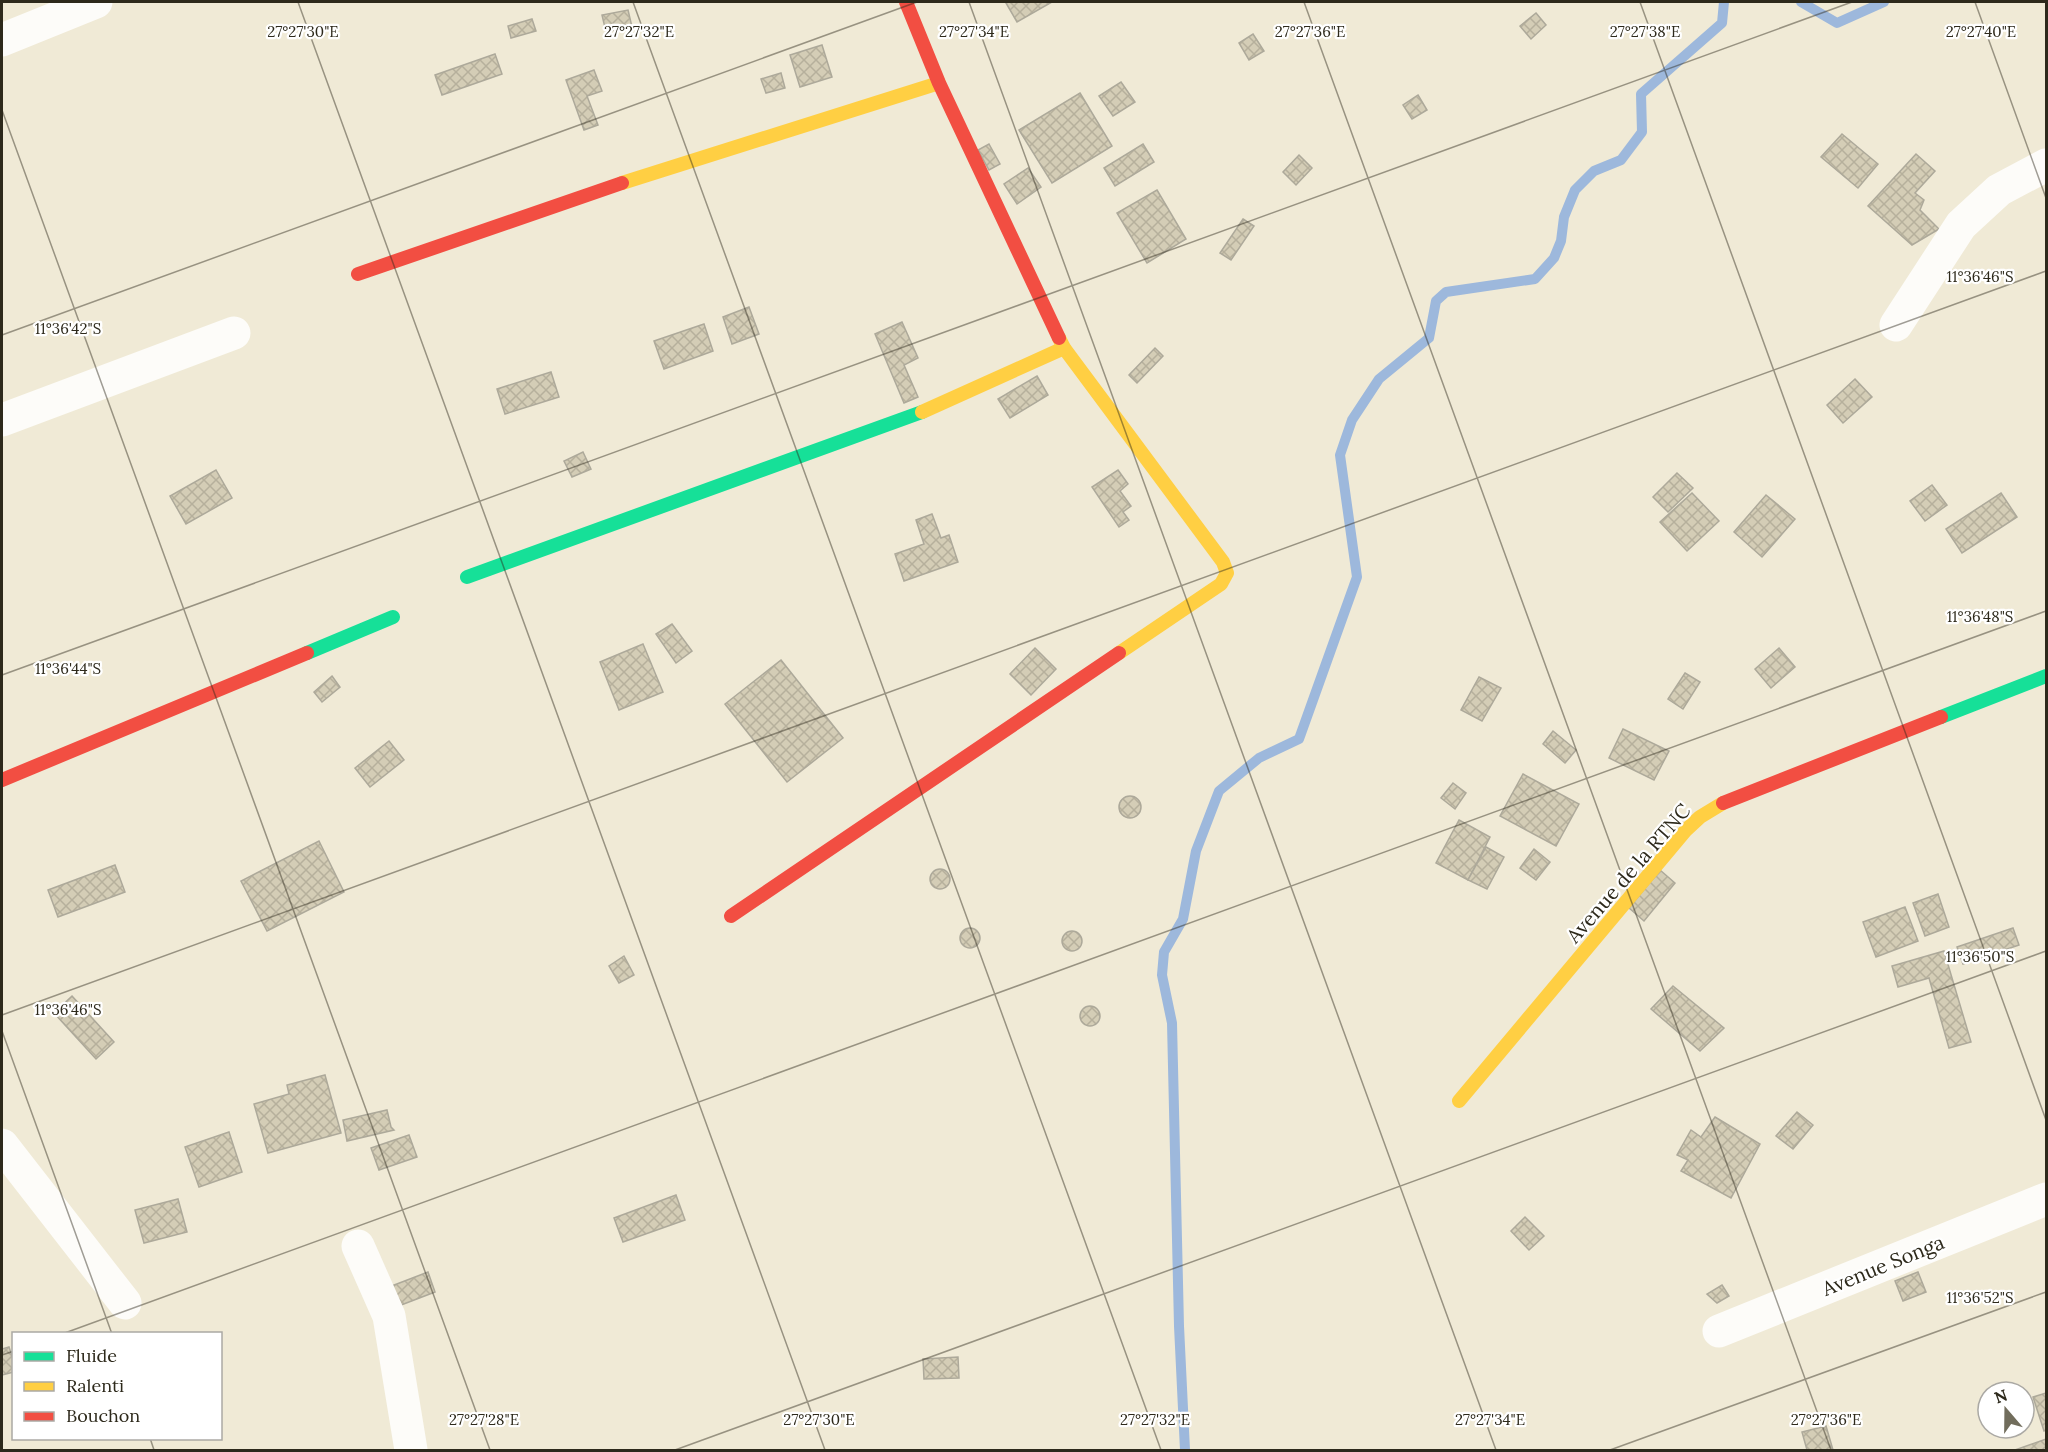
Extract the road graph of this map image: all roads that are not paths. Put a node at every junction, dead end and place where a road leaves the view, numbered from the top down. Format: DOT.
graph roads {
  1 [pos="96,2"];
  2 [pos="906,2"];
  3 [pos="2,40"];
  4 [pos="939,82"];
  5 [pos="2046,165"];
  6 [pos="358,273"];
  7 [pos="1896,325"];
  8 [pos="234,333"];
  9 [pos="1064,348"];
  10 [pos="2,420"];
  11 [pos="467,577"];
  12 [pos="393,617"];
  13 [pos="2046,676"];
  14 [pos="2,780"];
  15 [pos="731,916"];
  16 [pos="1459,1101"];
  17 [pos="2,1145"];
  18 [pos="2046,1199"];
  19 [pos="358,1246"];
  20 [pos="125,1304"];
  21 [pos="1719,1331"];
  22 [pos="411,1450"];
  1 -- 3 [label="street"];
  2 -- 4 [label="street"];
  4 -- 6 [label="street"];
  4 -- 9 [label="street"];
  5 -- 7 [label="street"];
  8 -- 10 [label="street"];
  9 -- 11 [label="street"];
  9 -- 15 [label="street"];
  12 -- 14 [label="street"];
  13 -- 16 [label="street, Avenue de la RTNC"];
  17 -- 20 [label="street"];
  18 -- 21 [label="street, Avenue Songa"];
  19 -- 22 [label="street"];
}
